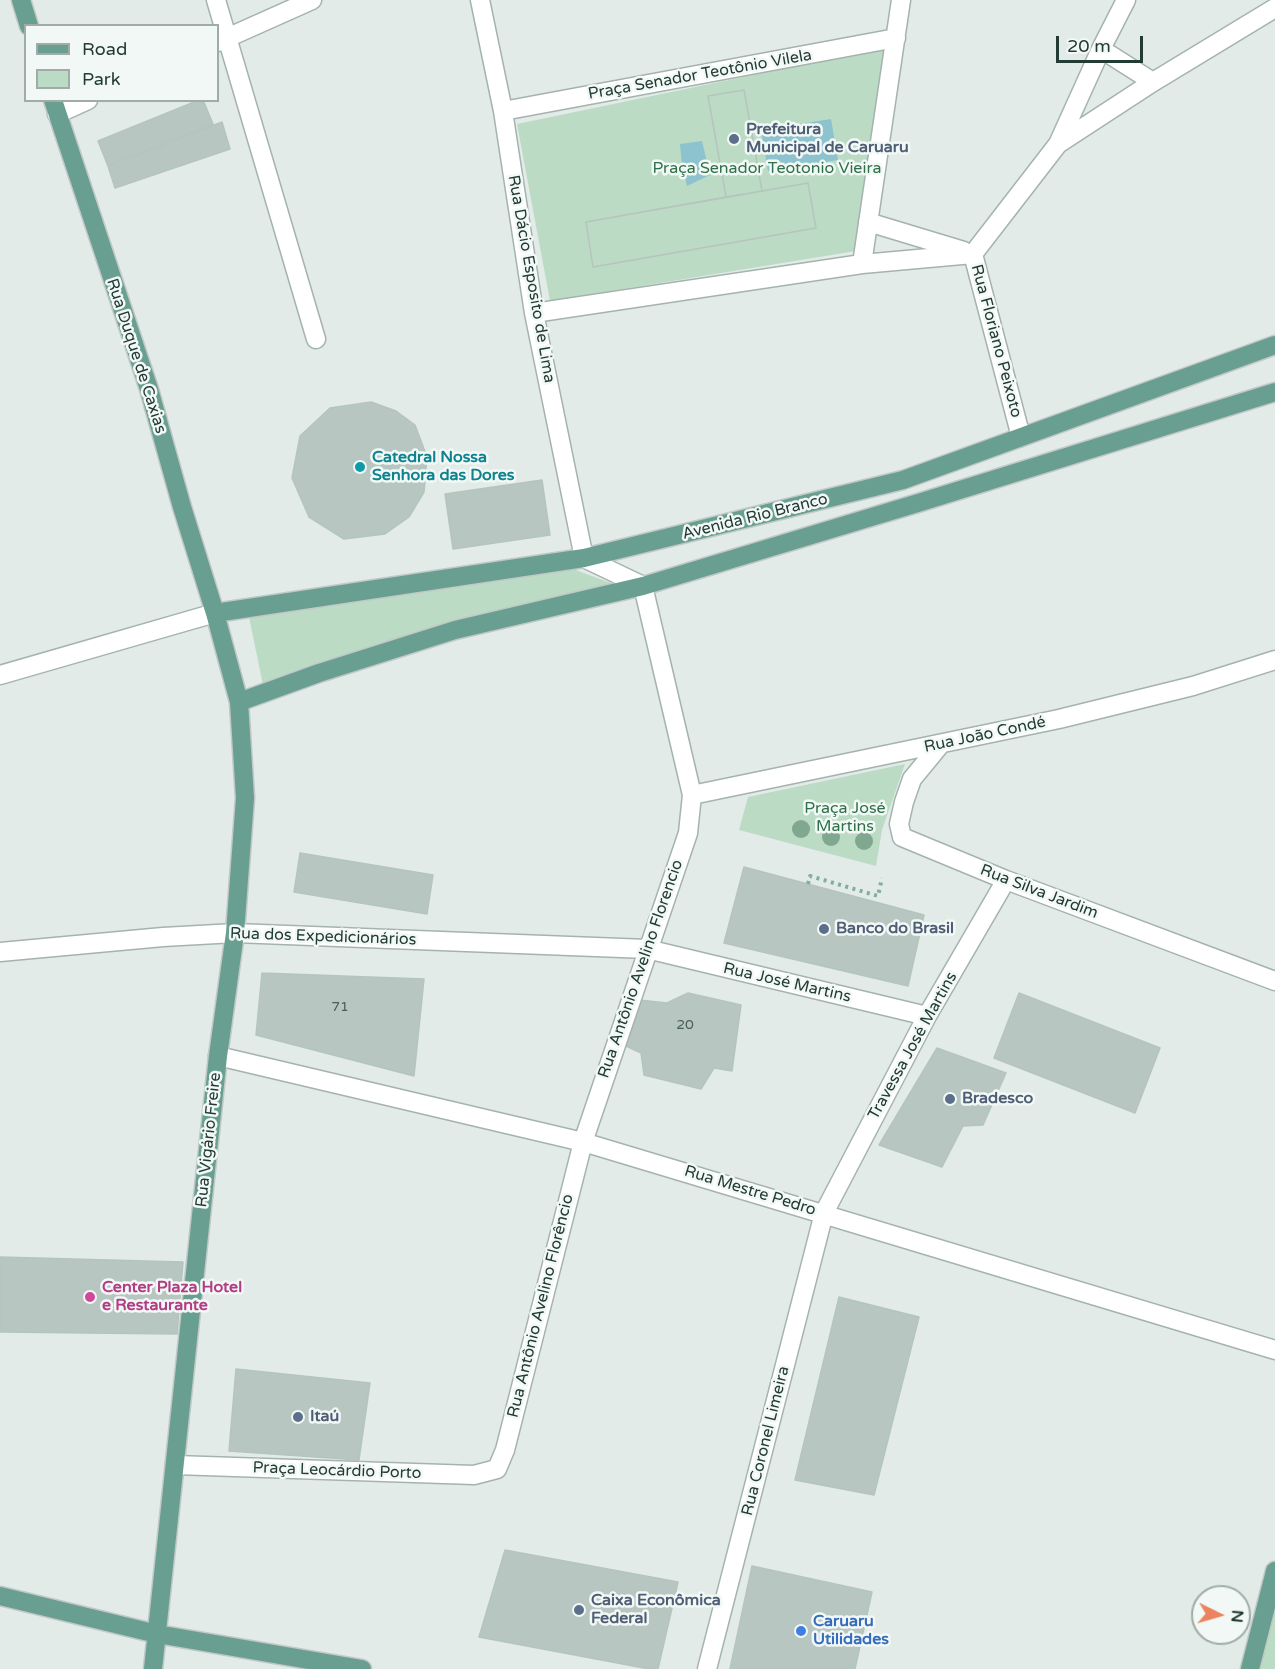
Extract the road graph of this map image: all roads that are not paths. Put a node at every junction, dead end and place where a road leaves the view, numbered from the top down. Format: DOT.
graph roads {
  1 [pos="21,0"];
  2 [pos="216,0"];
  3 [pos="312,0"];
  4 [pos="480,0"];
  5 [pos="901,0"];
  6 [pos="1126,0"];
  7 [pos="1275,8"];
  8 [pos="28,24"];
  9 [pos="896,38"];
  10 [pos="222,40"];
  11 [pos="1101,49"];
  12 [pos="1153,82"];
  13 [pos="79,102"];
  14 [pos="55,107"];
  15 [pos="503,111"];
  16 [pos="1058,144"];
  17 [pos="868,222"];
  18 [pos="974,254"];
  19 [pos="862,264"];
  20 [pos="534,313"];
  21 [pos="316,339"];
  22 [pos="1275,345"];
  23 [pos="1275,392"];
  24 [pos="1021,438"];
  25 [pos="584,558"];
  26 [pos="643,586"];
  27 [pos="215,613"];
  28 [pos="1275,660"];
  29 [pos="0,675"];
  30 [pos="239,702"];
  31 [pos="940,745"];
  32 [pos="692,795"];
  33 [pos="1005,880"];
  34 [pos="235,933"];
  35 [pos="647,949"];
  36 [pos="0,952"];
  37 [pos="1275,981"];
  38 [pos="927,1016"];
  39 [pos="218,1056"];
  40 [pos="583,1142"];
  41 [pos="824,1213"];
  42 [pos="1275,1350"];
  43 [pos="175,1465"];
  44 [pos="497,1469"];
  45 [pos="1275,1571"];
  46 [pos="0,1596"];
  47 [pos="157,1634"];
  48 [pos="153,1669"];
  49 [pos="362,1669"];
  50 [pos="707,1669"];
  51 [pos="1250,1669"];
  1 -- 8 [label="main road"];
  2 -- 10 [label="street"];
  3 -- 10 [label="street"];
  4 -- 15 [label="street, Rua Dácio Esposito de Lima"];
  5 -- 9 [label="street"];
  6 -- 11 [label="street, Rua Floriano Peixoto"];
  7 -- 12 [label="street"];
  9 -- 15 [label="street, Praça Senador Teotônio Vilela"];
  9 -- 17 [label="street"];
  10 -- 21 [label="street"];
  11 -- 12 [label="street"];
  11 -- 16 [label="street, Rua Floriano Peixoto"];
  12 -- 16 [label="street"];
  13 -- 14 [label="street"];
  14 -- 27 [label="main road, Rua Duque de Caxias"];
  15 -- 20 [label="street, Rua Dácio Esposito de Lima"];
  16 -- 18 [label="street, Rua Floriano Peixoto"];
  17 -- 18 [label="street"];
  17 -- 19 [label="street"];
  18 -- 19 [label="street"];
  18 -- 24 [label="street, Rua Floriano Peixoto"];
  19 -- 20 [label="street"];
  20 -- 25 [label="street, Rua Dácio Esposito de Lima"];
  22 -- 24 [label="main road, Avenida Rio Branco"];
  23 -- 26 [label="main road, Avenida Rio Branco"];
  24 -- 25 [label="main road, Avenida Rio Branco"];
  25 -- 26 [label="street"];
  25 -- 27 [label="main road, Avenida Rio Branco"];
  26 -- 30 [label="main road, Avenida Rio Branco"];
  26 -- 32 [label="street, Rua Antônio Avelino Florencio"];
  27 -- 29 [label="street"];
  27 -- 30 [label="main road, Rua Vigário Freire"];
  28 -- 31 [label="street, Rua João Condé"];
  30 -- 34 [label="main road, Rua Vigário Freire"];
  31 -- 32 [label="street, Rua João Condé"];
  31 -- 33 [label="street, Rua Silva Jardim"];
  32 -- 35 [label="street, Rua Antônio Avelino Florencio"];
  33 -- 37 [label="street, Rua Silva Jardim"];
  33 -- 38 [label="street, Travessa José Martins"];
  34 -- 35 [label="street, Rua dos Expedicionários"];
  34 -- 36 [label="street, Rua dos Expedicionários"];
  34 -- 39 [label="main road, Rua Vigário Freire"];
  35 -- 38 [label="street, Rua José Martins"];
  35 -- 40 [label="street, Rua Antônio Avelino Florencio"];
  38 -- 41 [label="street, Travessa José Martins"];
  39 -- 40 [label="street, Rua Mestre Pedro"];
  39 -- 43 [label="main road, Rua Vigário Freire"];
  40 -- 41 [label="street, Rua Mestre Pedro"];
  40 -- 44 [label="street, Rua Antônio Avelino Florêncio"];
  41 -- 42 [label="street, Rua Mestre Pedro"];
  41 -- 50 [label="street, Rua Coronel Limeira"];
  43 -- 44 [label="street, Praça Leocárdio Porto"];
  43 -- 47 [label="main road, Rua Vigário Freire"];
  45 -- 51 [label="main road"];
  46 -- 47 [label="main road"];
  47 -- 48 [label="main road, Rua Vigário Freire"];
  47 -- 49 [label="main road"];
}
